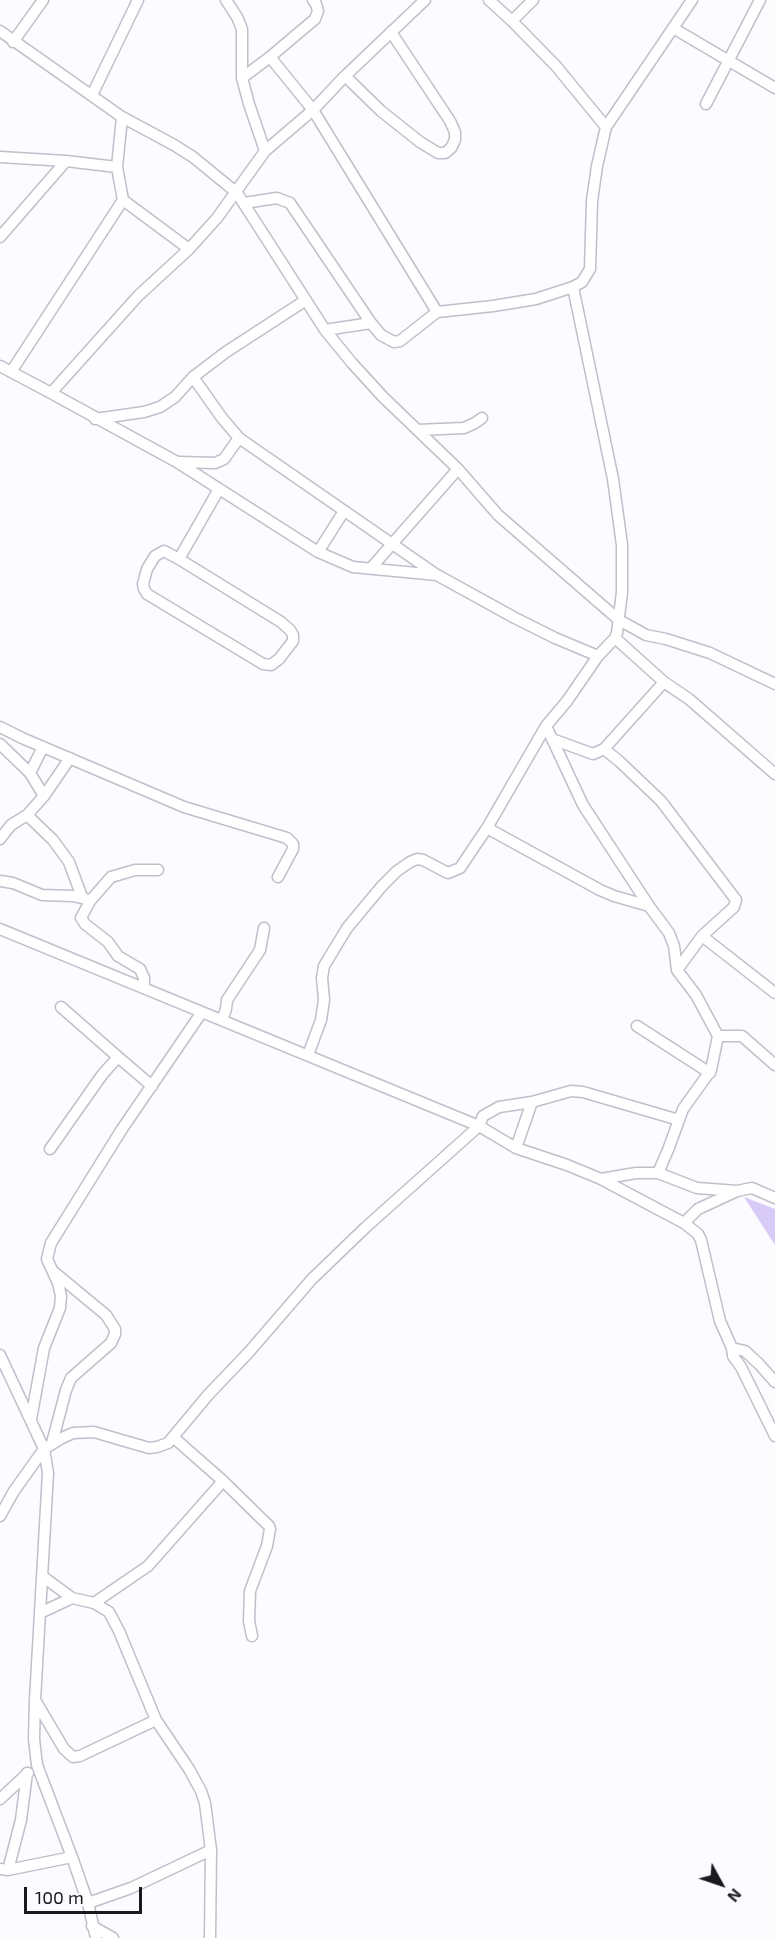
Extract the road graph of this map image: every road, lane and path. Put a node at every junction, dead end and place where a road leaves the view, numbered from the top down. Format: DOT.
graph roads {
  1 [pos="43,0"];
  2 [pos="138,0"];
  3 [pos="226,0"];
  4 [pos="313,0"];
  5 [pos="425,0"];
  6 [pos="489,0"];
  7 [pos="533,0"];
  8 [pos="692,0"];
  9 [pos="760,0"];
  10 [pos="512,21"];
  11 [pos="673,28"];
  12 [pos="0,31"];
  13 [pos="392,32"];
  14 [pos="13,42"];
  15 [pos="270,57"];
  16 [pos="728,60"];
  17 [pos="345,76"];
  18 [pos="242,78"];
  19 [pos="775,88"];
  20 [pos="92,95"];
  21 [pos="706,104"];
  22 [pos="313,110"];
  23 [pos="122,117"];
  24 [pos="606,127"];
  25 [pos="265,151"];
  26 [pos="0,157"];
  27 [pos="66,161"];
  28 [pos="117,167"];
  29 [pos="237,193"];
  30 [pos="123,200"];
  31 [pos="244,203"];
  32 [pos="0,237"];
  33 [pos="189,249"];
  34 [pos="573,287"];
  35 [pos="306,300"];
  36 [pos="437,312"];
  37 [pos="371,323"];
  38 [pos="325,330"];
  39 [pos="0,366"];
  40 [pos="11,372"];
  41 [pos="194,377"];
  42 [pos="51,393"];
  43 [pos="482,418"];
  44 [pos="95,419"];
  45 [pos="418,430"];
  46 [pos="238,438"];
  47 [pos="177,462"];
  48 [pos="458,469"];
  49 [pos="219,489"];
  50 [pos="344,511"];
  51 [pos="393,543"];
  52 [pos="318,552"];
  53 [pos="178,558"];
  54 [pos="371,568"];
  55 [pos="437,575"];
  56 [pos="619,620"];
  57 [pos="615,638"];
  58 [pos="598,656"];
  59 [pos="664,682"];
  60 [pos="775,684"];
  61 [pos="546,726"];
  62 [pos="0,728"];
  63 [pos="552,739"];
  64 [pos="0,744"];
  65 [pos="43,747"];
  66 [pos="604,749"];
  67 [pos="70,758"];
  68 [pos="30,773"];
  69 [pos="775,774"];
  70 [pos="44,796"];
  71 [pos="27,815"];
  72 [pos="487,828"];
  73 [pos="0,839"];
  74 [pos="158,870"];
  75 [pos="278,877"];
  76 [pos="0,881"];
  77 [pos="86,899"];
  78 [pos="649,906"];
  79 [pos="264,928"];
  80 [pos="0,929"];
  81 [pos="702,936"];
  82 [pos="677,970"];
  83 [pos="144,988"];
  84 [pos="775,993"];
  85 [pos="61,1007"];
  86 [pos="202,1012"];
  87 [pos="222,1020"];
  88 [pos="637,1026"];
  89 [pos="718,1036"];
  90 [pos="308,1055"];
  91 [pos="118,1057"];
  92 [pos="775,1065"];
  93 [pos="710,1073"];
  94 [pos="152,1086"];
  95 [pos="532,1102"];
  96 [pos="679,1120"];
  97 [pos="479,1126"];
  98 [pos="516,1148"];
  99 [pos="50,1149"];
  100 [pos="658,1173"];
  101 [pos="601,1179"];
  102 [pos="737,1191"];
  103 [pos="775,1198"];
  104 [pos="684,1223"];
  105 [pos="52,1270"];
  106 [pos="732,1348"];
  107 [pos="0,1355"];
  108 [pos="775,1382"];
  109 [pos="32,1419"];
  110 [pos="775,1436"];
  111 [pos="173,1437"];
  112 [pos="48,1446"];
  113 [pos="223,1481"];
  114 [pos="0,1516"];
  115 [pos="42,1576"];
  116 [pos="72,1598"];
  117 [pos="94,1603"];
  118 [pos="40,1613"];
  119 [pos="252,1636"];
  120 [pos="35,1700"];
  121 [pos="156,1720"];
  122 [pos="37,1765"];
  123 [pos="27,1773"];
  124 [pos="0,1799"];
  125 [pos="211,1850"];
  126 [pos="72,1857"];
  127 [pos="4,1869"];
  128 [pos="88,1904"];
  129 [pos="92,1926"];
  130 [pos="96,1938"];
  131 [pos="113,1938"];
  132 [pos="210,1938"];
  1 -- 14 [label="street"];
  2 -- 20 [label="street"];
  3 -- 18 [label="street"];
  4 -- 15 [label="street"];
  5 -- 13 [label="street"];
  6 -- 10 [label="street"];
  7 -- 10 [label="street"];
  8 -- 11 [label="street"];
  9 -- 16 [label="street"];
  10 -- 24 [label="street"];
  11 -- 16 [label="street"];
  11 -- 24 [label="street"];
  12 -- 14 [label="street"];
  13 -- 17 [label="street"];
  13 -- 17 [label="street"];
  14 -- 20 [label="street"];
  15 -- 18 [label="street"];
  15 -- 22 [label="street"];
  16 -- 19 [label="street"];
  16 -- 21 [label="street"];
  17 -- 22 [label="street"];
  18 -- 25 [label="street"];
  20 -- 23 [label="street"];
  22 -- 25 [label="street"];
  22 -- 36 [label="street"];
  23 -- 28 [label="street"];
  23 -- 29 [label="street"];
  24 -- 34 [label="street"];
  25 -- 29 [label="street"];
  26 -- 27 [label="street"];
  27 -- 28 [label="street"];
  27 -- 32 [label="street"];
  28 -- 30 [label="street"];
  29 -- 31 [label="street"];
  29 -- 33 [label="street"];
  30 -- 33 [label="street"];
  30 -- 40 [label="street"];
  31 -- 35 [label="street"];
  31 -- 37 [label="street"];
  33 -- 42 [label="street"];
  34 -- 36 [label="street"];
  34 -- 56 [label="street"];
  35 -- 38 [label="street"];
  35 -- 41 [label="street"];
  36 -- 37 [label="street"];
  37 -- 38 [label="street"];
  38 -- 45 [label="street"];
  39 -- 40 [label="street"];
  40 -- 42 [label="street"];
  41 -- 44 [label="street"];
  41 -- 46 [label="street"];
  42 -- 44 [label="street"];
  43 -- 45 [label="street"];
  44 -- 47 [label="street"];
  45 -- 48 [label="street"];
  46 -- 47 [label="street"];
  46 -- 50 [label="street"];
  47 -- 49 [label="street"];
  48 -- 51 [label="street"];
  48 -- 56 [label="street"];
  49 -- 52 [label="street"];
  49 -- 53 [label="street"];
  50 -- 51 [label="street"];
  50 -- 52 [label="street"];
  51 -- 54 [label="street"];
  51 -- 55 [label="street"];
  52 -- 54 [label="street"];
  53 -- 53 [label="street"];
  54 -- 55 [label="street"];
  55 -- 58 [label="street"];
  56 -- 57 [label="street"];
  56 -- 60 [label="street"];
  57 -- 58 [label="street"];
  57 -- 59 [label="street"];
  58 -- 61 [label="street"];
  59 -- 66 [label="street"];
  59 -- 69 [label="street"];
  61 -- 63 [label="street"];
  61 -- 72 [label="street"];
  62 -- 65 [label="street"];
  63 -- 66 [label="street"];
  63 -- 78 [label="street"];
  64 -- 68 [label="street"];
  65 -- 67 [label="street"];
  65 -- 68 [label="street"];
  66 -- 81 [label="street"];
  67 -- 70 [label="street"];
  67 -- 75 [label="street"];
  68 -- 70 [label="street"];
  70 -- 71 [label="street"];
  71 -- 73 [label="street"];
  71 -- 77 [label="street"];
  72 -- 78 [label="street"];
  72 -- 90 [label="street"];
  74 -- 77 [label="street"];
  76 -- 77 [label="street"];
  77 -- 83 [label="street"];
  78 -- 82 [label="street"];
  79 -- 87 [label="street"];
  80 -- 83 [label="street"];
  81 -- 82 [label="street"];
  81 -- 84 [label="street"];
  82 -- 89 [label="street"];
  83 -- 86 [label="street"];
  85 -- 91 [label="street"];
  86 -- 87 [label="street"];
  86 -- 94 [label="street"];
  87 -- 90 [label="street"];
  88 -- 93 [label="street"];
  89 -- 92 [label="street"];
  89 -- 93 [label="street"];
  90 -- 97 [label="street"];
  91 -- 94 [label="street"];
  91 -- 99 [label="street"];
  93 -- 96 [label="street"];
  94 -- 105 [label="street"];
  95 -- 96 [label="street"];
  95 -- 97 [label="street"];
  95 -- 98 [label="street"];
  96 -- 100 [label="street"];
  97 -- 98 [label="street"];
  97 -- 111 [label="street"];
  98 -- 101 [label="street"];
  100 -- 101 [label="street"];
  100 -- 102 [label="street"];
  101 -- 104 [label="street"];
  102 -- 103 [label="street"];
  102 -- 104 [label="street"];
  104 -- 106 [label="street"];
  105 -- 109 [label="street"];
  105 -- 112 [label="street"];
  106 -- 108 [label="street"];
  106 -- 110 [label="street"];
  107 -- 109 [label="street"];
  109 -- 112 [label="street"];
  111 -- 112 [label="street"];
  111 -- 113 [label="street"];
  112 -- 114 [label="street"];
  112 -- 115 [label="street"];
  113 -- 117 [label="street"];
  113 -- 119 [label="street"];
  115 -- 116 [label="street"];
  115 -- 118 [label="street"];
  116 -- 117 [label="street"];
  116 -- 118 [label="street"];
  117 -- 121 [label="street"];
  118 -- 120 [label="street"];
  120 -- 121 [label="street"];
  120 -- 122 [label="street"];
  121 -- 125 [label="street"];
  122 -- 123 [label="street"];
  122 -- 126 [label="street"];
  123 -- 124 [label="street"];
  123 -- 127 [label="street"];
  125 -- 128 [label="street"];
  125 -- 132 [label="street"];
  126 -- 127 [label="street"];
  126 -- 128 [label="street"];
  128 -- 129 [label="street"];
  129 -- 130 [label="street"];
  129 -- 131 [label="street"];
}
